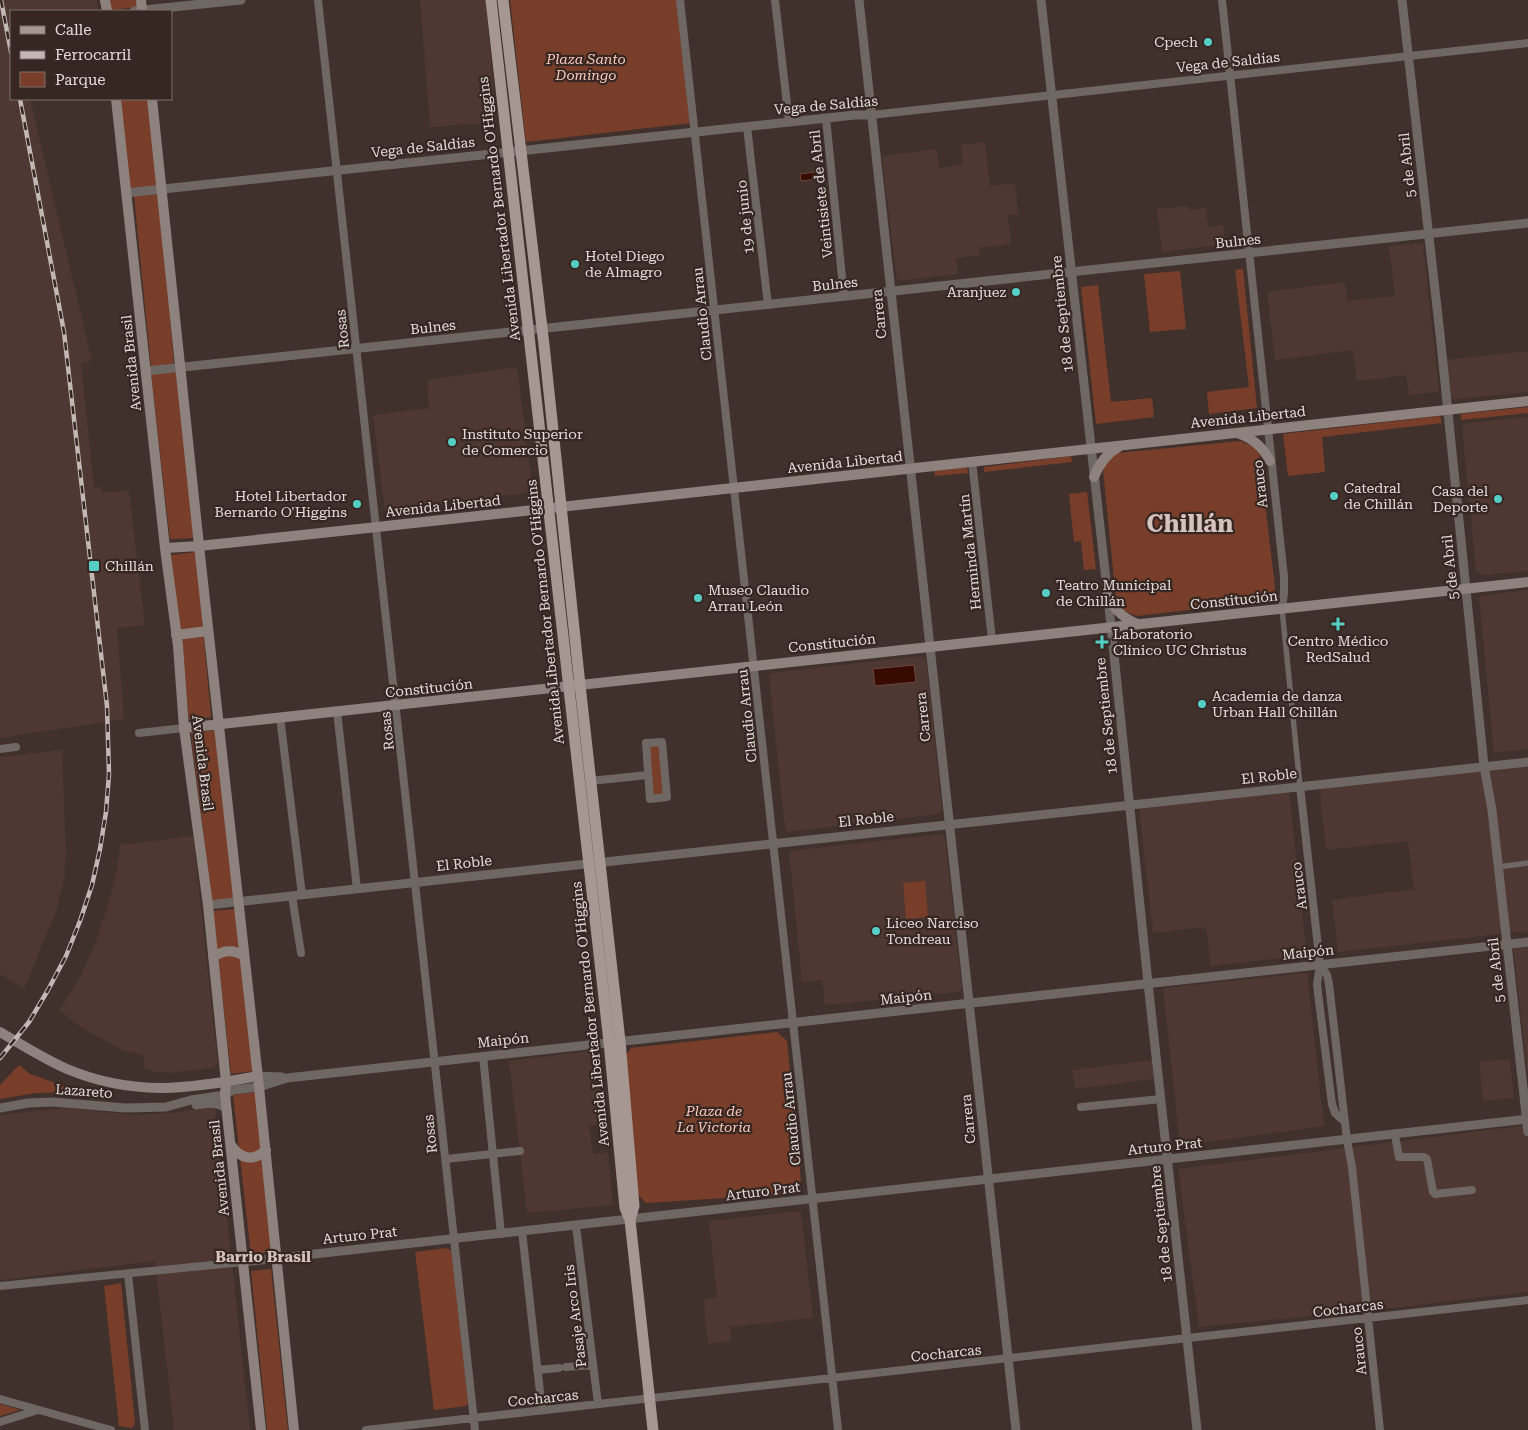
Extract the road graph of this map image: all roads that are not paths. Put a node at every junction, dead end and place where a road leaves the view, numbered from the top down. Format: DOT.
graph roads {
  1 [pos="241,0"];
  2 [pos="318,0"];
  3 [pos="491,0"];
  4 [pos="503,0"];
  5 [pos="680,0"];
  6 [pos="775,0"];
  7 [pos="859,0"];
  8 [pos="1041,0"];
  9 [pos="1222,0"];
  10 [pos="1402,0"];
  11 [pos="227,1"];
  12 [pos="140,8"];
  13 [pos="1528,43"];
  14 [pos="1408,56"];
  15 [pos="1230,76"];
  16 [pos="1052,95"];
  17 [pos="116,100"];
  18 [pos="152,100"];
  19 [pos="871,115"];
  20 [pos="826,118"];
  21 [pos="789,122"];
  22 [pos="747,127"];
  23 [pos="695,132"];
  24 [pos="521,151"];
  25 [pos="508,152"];
  26 [pos="336,170"];
  27 [pos="161,189"];
  28 [pos="126,193"];
  29 [pos="1528,223"];
  30 [pos="1428,234"];
  31 [pos="1249,254"];
  32 [pos="1071,272"];
  33 [pos="890,292"];
  34 [pos="844,296"];
  35 [pos="768,305"];
  36 [pos="715,310"];
  37 [pos="542,329"];
  38 [pos="528,330"];
  39 [pos="356,348"];
  40 [pos="180,367"];
  41 [pos="146,371"];
  42 [pos="1528,401"];
  43 [pos="1448,410"];
  44 [pos="1268,429"];
  45 [pos="1236,432"];
  46 [pos="1122,445"];
  47 [pos="1091,448"];
  48 [pos="1270,461"];
  49 [pos="972,462"];
  50 [pos="909,468"];
  51 [pos="1094,477"];
  52 [pos="734,488"];
  53 [pos="562,507"];
  54 [pos="548,508"];
  55 [pos="376,527"];
  56 [pos="199,546"];
  57 [pos="165,548"];
  58 [pos="1528,582"];
  59 [pos="1466,589"];
  60 [pos="1107,596"];
  61 [pos="1282,609"];
  62 [pos="1139,624"];
  63 [pos="1111,627"];
  64 [pos="208,631"];
  65 [pos="176,635"];
  66 [pos="992,640"];
  67 [pos="929,647"];
  68 [pos="754,666"];
  69 [pos="574,686"];
  70 [pos="396,705"];
  71 [pos="337,712"];
  72 [pos="280,717"];
  73 [pos="219,724"];
  74 [pos="184,728"];
  75 [pos="138,733"];
  76 [pos="16,747"];
  77 [pos="0,749"];
  78 [pos="1528,762"];
  79 [pos="1484,766"];
  80 [pos="648,775"];
  81 [pos="590,780"];
  82 [pos="1300,786"];
  83 [pos="1130,805"];
  84 [pos="949,824"];
  85 [pos="774,843"];
  86 [pos="594,863"];
  87 [pos="1528,863"];
  88 [pos="1498,867"];
  89 [pos="416,882"];
  90 [pos="356,889"];
  91 [pos="302,895"];
  92 [pos="292,896"];
  93 [pos="238,902"];
  94 [pos="208,905"];
  95 [pos="1528,942"];
  96 [pos="1507,944"];
  97 [pos="301,953"];
  98 [pos="244,956"];
  99 [pos="213,957"];
  100 [pos="1320,965"];
  101 [pos="1148,983"];
  102 [pos="969,1004"];
  103 [pos="793,1023"];
  104 [pos="0,1032"];
  105 [pos="615,1042"];
  106 [pos="483,1056"];
  107 [pos="435,1062"];
  108 [pos="258,1081"];
  109 [pos="226,1082"];
  110 [pos="225,1094"];
  111 [pos="1161,1099"];
  112 [pos="166,1106"];
  113 [pos="1081,1107"];
  114 [pos="0,1108"];
  115 [pos="227,1109"];
  116 [pos="1527,1120"];
  117 [pos="1345,1122"];
  118 [pos="1528,1132"];
  119 [pos="1395,1135"];
  120 [pos="1347,1140"];
  121 [pos="231,1145"];
  122 [pos="266,1150"];
  123 [pos="520,1151"];
  124 [pos="493,1154"];
  125 [pos="446,1160"];
  126 [pos="1167,1160"];
  127 [pos="988,1179"];
  128 [pos="1472,1190"];
  129 [pos="813,1199"];
  130 [pos="630,1220"];
  131 [pos="576,1226"];
  132 [pos="522,1232"];
  133 [pos="501,1234"];
  134 [pos="454,1239"];
  135 [pos="276,1258"];
  136 [pos="243,1262"];
  137 [pos="128,1274"];
  138 [pos="0,1286"];
  139 [pos="1528,1300"];
  140 [pos="1368,1318"];
  141 [pos="1187,1339"];
  142 [pos="1008,1358"];
  143 [pos="593,1364"];
  144 [pos="537,1370"];
  145 [pos="832,1377"];
  146 [pos="649,1398"];
  147 [pos="0,1399"];
  148 [pos="598,1404"];
  149 [pos="38,1410"];
  150 [pos="542,1410"];
  151 [pos="474,1418"];
  152 [pos="0,1422"];
  153 [pos="111,1430"];
  154 [pos="146,1430"];
  155 [pos="261,1430"];
  156 [pos="294,1430"];
  157 [pos="366,1430"];
  158 [pos="475,1430"];
  159 [pos="653,1430"];
  160 [pos="838,1430"];
  161 [pos="1016,1430"];
  162 [pos="1197,1430"];
  163 [pos="1380,1430"];
  1 -- 11 [label="street"];
  2 -- 26 [label="street, Rosas"];
  3 -- 25 [label="main road, Avenida Libertador Bernardo O'Higgins"];
  4 -- 24 [label="main road, Avenida Libertador Bernardo O'Higgins"];
  5 -- 23 [label="street, Claudio Arrau"];
  6 -- 21 [label="street"];
  7 -- 19 [label="street, Carrera"];
  8 -- 16 [label="street, 18 de Septiembre"];
  9 -- 15 [label="street, Arauco"];
  10 -- 14 [label="street, 5 de Abril"];
  11 -- 12 [label="street"];
  13 -- 14 [label="street, Vega de Saldías"];
  14 -- 15 [label="street, Vega de Saldías"];
  14 -- 30 [label="street, 5 de Abril"];
  15 -- 16 [label="street, Vega de Saldías"];
  15 -- 31 [label="street, Arauco"];
  16 -- 19 [label="street, Vega de Saldías"];
  16 -- 32 [label="street, 18 de Septiembre"];
  17 -- 28 [label="main road, Avenida Brasil"];
  18 -- 27 [label="main road, Avenida Brasil"];
  19 -- 20 [label="street, Vega de Saldías"];
  19 -- 33 [label="street, Carrera"];
  20 -- 21 [label="street, Vega de Saldías"];
  20 -- 34 [label="street, Veintisiete de Abril"];
  21 -- 22 [label="street, Vega de Saldías"];
  22 -- 23 [label="street, Vega de Saldías"];
  22 -- 35 [label="street, 19 de junio"];
  23 -- 24 [label="street, Vega de Saldías"];
  23 -- 36 [label="street, Claudio Arrau"];
  24 -- 25 [label="street, Vega de Saldías"];
  24 -- 37 [label="main road, Avenida Libertador Bernardo O'Higgins"];
  25 -- 26 [label="street, Vega de Saldías"];
  25 -- 38 [label="main road, Avenida Libertador Bernardo O'Higgins"];
  26 -- 27 [label="street, Vega de Saldías"];
  26 -- 39 [label="street, Rosas"];
  27 -- 28 [label="street, Vega de Saldías"];
  27 -- 40 [label="main road, Avenida Brasil"];
  28 -- 41 [label="main road, Avenida Brasil"];
  29 -- 30 [label="street, Bulnes"];
  30 -- 31 [label="street, Bulnes"];
  30 -- 43 [label="street, 5 de Abril"];
  31 -- 32 [label="street, Bulnes"];
  31 -- 44 [label="street, Arauco"];
  32 -- 33 [label="street, Bulnes"];
  32 -- 47 [label="street, 18 de Septiembre"];
  33 -- 34 [label="street, Bulnes"];
  33 -- 50 [label="street, Carrera"];
  34 -- 35 [label="street, Bulnes"];
  35 -- 36 [label="street, Bulnes"];
  36 -- 37 [label="street, Bulnes"];
  36 -- 52 [label="street, Claudio Arrau"];
  37 -- 38 [label="street, Bulnes"];
  37 -- 53 [label="main road, Avenida Libertador Bernardo O'Higgins"];
  38 -- 39 [label="street, Bulnes"];
  38 -- 54 [label="main road, Avenida Libertador Bernardo O'Higgins"];
  39 -- 40 [label="street, Bulnes"];
  39 -- 55 [label="street, Rosas"];
  40 -- 41 [label="street, Bulnes"];
  40 -- 56 [label="main road, Avenida Brasil"];
  41 -- 57 [label="main road, Avenida Brasil"];
  42 -- 43 [label="main road, Avenida Libertad"];
  43 -- 44 [label="main road, Avenida Libertad"];
  43 -- 59 [label="street, 5 de Abril"];
  44 -- 45 [label="main road, Avenida Libertad"];
  44 -- 48 [label="street, Arauco"];
  45 -- 46 [label="main road, Avenida Libertad"];
  45 -- 48 [label="main road"];
  46 -- 47 [label="main road, Avenida Libertad"];
  46 -- 51 [label="main road"];
  47 -- 49 [label="main road, Avenida Libertad"];
  47 -- 51 [label="street, 18 de Septiembre"];
  48 -- 61 [label="street, Arauco"];
  49 -- 50 [label="main road, Avenida Libertad"];
  49 -- 66 [label="street, Herminda Martín"];
  50 -- 52 [label="main road, Avenida Libertad"];
  50 -- 67 [label="street, Carrera"];
  51 -- 60 [label="street, 18 de Septiembre"];
  52 -- 53 [label="main road, Avenida Libertad"];
  52 -- 68 [label="street, Claudio Arrau"];
  53 -- 54 [label="main road, Avenida Libertad"];
  53 -- 69 [label="main road, Avenida Libertador Bernardo O'Higgins"];
  54 -- 55 [label="main road, Avenida Libertad"];
  54 -- 69 [label="main road, Avenida Libertador Bernardo O'Higgins"];
  55 -- 56 [label="main road, Avenida Libertad"];
  55 -- 70 [label="street, Rosas"];
  56 -- 57 [label="main road, Avenida Libertad"];
  56 -- 64 [label="main road, Avenida Brasil"];
  57 -- 65 [label="main road, Avenida Brasil"];
  58 -- 59 [label="main road, Constitución"];
  59 -- 61 [label="main road, Constitución"];
  59 -- 79 [label="street, 5 de Abril"];
  60 -- 62 [label="main road"];
  60 -- 63 [label="street, 18 de Septiembre"];
  61 -- 62 [label="main road, Constitución"];
  61 -- 82 [label="street, Arauco"];
  62 -- 63 [label="main road, Constitución"];
  63 -- 66 [label="main road, Constitución"];
  63 -- 83 [label="street, 18 de Septiembre"];
  64 -- 65 [label="main road"];
  64 -- 73 [label="main road, Avenida Brasil"];
  65 -- 74 [label="main road, Avenida Brasil"];
  66 -- 67 [label="main road, Constitución"];
  67 -- 68 [label="main road, Constitución"];
  67 -- 84 [label="street, Carrera"];
  68 -- 69 [label="main road, Constitución"];
  68 -- 85 [label="street, Claudio Arrau"];
  69 -- 70 [label="main road, Constitución"];
  69 -- 81 [label="main road, Avenida Libertador Bernardo O'Higgins"];
  69 -- 86 [label="main road, Avenida Libertador Bernardo O'Higgins"];
  70 -- 71 [label="main road, Constitución"];
  70 -- 89 [label="street, Rosas"];
  71 -- 72 [label="main road, Constitución"];
  71 -- 90 [label="street"];
  72 -- 73 [label="main road, Constitución"];
  72 -- 91 [label="street"];
  73 -- 74 [label="main road, Constitución"];
  73 -- 93 [label="main road, Avenida Brasil"];
  74 -- 75 [label="street, Constitución"];
  74 -- 94 [label="main road, Avenida Brasil"];
  76 -- 77 [label="street"];
  78 -- 79 [label="street, El Roble"];
  79 -- 82 [label="street, El Roble"];
  79 -- 88 [label="street, 5 de Abril"];
  80 -- 80 [label="street"];
  80 -- 81 [label="street"];
  81 -- 86 [label="main road, Avenida Libertador Bernardo O'Higgins"];
  82 -- 83 [label="street, El Roble"];
  82 -- 100 [label="street, Arauco"];
  83 -- 84 [label="street, El Roble"];
  83 -- 101 [label="street, 18 de Septiembre"];
  84 -- 85 [label="street, El Roble"];
  84 -- 102 [label="street, Carrera"];
  85 -- 86 [label="street, El Roble"];
  85 -- 103 [label="street, Claudio Arrau"];
  86 -- 89 [label="street, El Roble"];
  86 -- 105 [label="main road, Avenida Libertador Bernardo O'Higgins"];
  87 -- 88 [label="street"];
  88 -- 96 [label="street, 5 de Abril"];
  89 -- 90 [label="street, El Roble"];
  89 -- 107 [label="street, Rosas"];
  90 -- 91 [label="street, El Roble"];
  91 -- 92 [label="street, El Roble"];
  92 -- 93 [label="street, El Roble"];
  92 -- 97 [label="street"];
  93 -- 94 [label="street, El Roble"];
  93 -- 98 [label="main road, Avenida Brasil"];
  94 -- 99 [label="main road, Avenida Brasil"];
  95 -- 96 [label="street, Maipón"];
  96 -- 100 [label="street, Maipón"];
  96 -- 116 [label="street, 5 de Abril"];
  98 -- 99 [label="main road"];
  98 -- 108 [label="main road, Avenida Brasil"];
  99 -- 109 [label="main road, Avenida Brasil"];
  100 -- 101 [label="street, Maipón"];
  100 -- 117 [label="street, Arauco"];
  100 -- 117 [label="street, Arauco"];
  101 -- 102 [label="street, Maipón"];
  101 -- 111 [label="street, 18 de Septiembre"];
  102 -- 103 [label="street, Maipón"];
  102 -- 127 [label="street, Carrera"];
  103 -- 105 [label="street, Maipón"];
  103 -- 129 [label="street, Claudio Arrau"];
  104 -- 109 [label="main road, Maipón"];
  105 -- 106 [label="street, Maipón"];
  105 -- 130 [label="main road, Avenida Libertador Bernardo O'Higgins"];
  106 -- 107 [label="street, Maipón"];
  106 -- 124 [label="street"];
  107 -- 108 [label="street, Maipón"];
  107 -- 125 [label="street, Rosas"];
  108 -- 109 [label="main road, Maipón"];
  108 -- 110 [label="street, Maipón"];
  108 -- 122 [label="main road, Avenida Brasil"];
  109 -- 110 [label="main road, Avenida Brasil"];
  110 -- 112 [label="street, Lazareto"];
  110 -- 115 [label="main road, Avenida Brasil"];
  111 -- 113 [label="street"];
  111 -- 126 [label="street, 18 de Septiembre"];
  112 -- 114 [label="street, Lazareto"];
  112 -- 115 [label="street, Lazareto"];
  115 -- 121 [label="main road, Avenida Brasil"];
  116 -- 118 [label="street, 5 de Abril"];
  116 -- 119 [label="street, Arturo Prat"];
  117 -- 120 [label="street, Arauco"];
  119 -- 120 [label="street, Arturo Prat"];
  119 -- 128 [label="street"];
  120 -- 126 [label="street, Arturo Prat"];
  120 -- 140 [label="street, Arauco"];
  121 -- 122 [label="main road"];
  121 -- 136 [label="main road, Avenida Brasil"];
  122 -- 135 [label="main road, Avenida Brasil"];
  123 -- 124 [label="street"];
  124 -- 125 [label="street"];
  124 -- 133 [label="street"];
  125 -- 134 [label="street, Rosas"];
  126 -- 127 [label="street, Arturo Prat"];
  126 -- 141 [label="street, 18 de Septiembre"];
  127 -- 129 [label="street, Arturo Prat"];
  127 -- 142 [label="street, Carrera"];
  129 -- 130 [label="street, Arturo Prat"];
  129 -- 145 [label="street, Claudio Arrau"];
  130 -- 131 [label="street, Arturo Prat"];
  130 -- 146 [label="main road, Avenida Libertador Bernardo O'Higgins"];
  131 -- 132 [label="street, Arturo Prat"];
  131 -- 143 [label="street, Pasaje Arco Iris"];
  132 -- 133 [label="street, Arturo Prat"];
  132 -- 144 [label="street"];
  133 -- 134 [label="street, Arturo Prat"];
  134 -- 135 [label="street, Arturo Prat"];
  134 -- 151 [label="street, Rosas"];
  135 -- 136 [label="street, Arturo Prat"];
  135 -- 156 [label="main road, Avenida Brasil"];
  136 -- 137 [label="street, Arturo Prat"];
  136 -- 155 [label="main road, Avenida Brasil"];
  137 -- 138 [label="street, Arturo Prat"];
  137 -- 154 [label="street"];
  139 -- 140 [label="street, Cocharcas"];
  140 -- 141 [label="street, Cocharcas"];
  140 -- 163 [label="street, Arauco"];
  141 -- 142 [label="street, Cocharcas"];
  141 -- 162 [label="street, 18 de Septiembre"];
  142 -- 145 [label="street, Cocharcas"];
  142 -- 161 [label="street, Carrera"];
  143 -- 144 [label="street"];
  143 -- 148 [label="street, Pasaje Arco Iris"];
  144 -- 150 [label="street"];
  145 -- 146 [label="street, Cocharcas"];
  145 -- 160 [label="street, Claudio Arrau"];
  146 -- 148 [label="street, Cocharcas"];
  146 -- 159 [label="main road, Avenida Libertador Bernardo O'Higgins"];
  147 -- 149 [label="street"];
  148 -- 150 [label="street, Cocharcas"];
  149 -- 152 [label="street"];
  149 -- 153 [label="street"];
  150 -- 151 [label="street, Cocharcas"];
  151 -- 157 [label="street, Cocharcas"];
  151 -- 158 [label="street, Rosas"];
}
